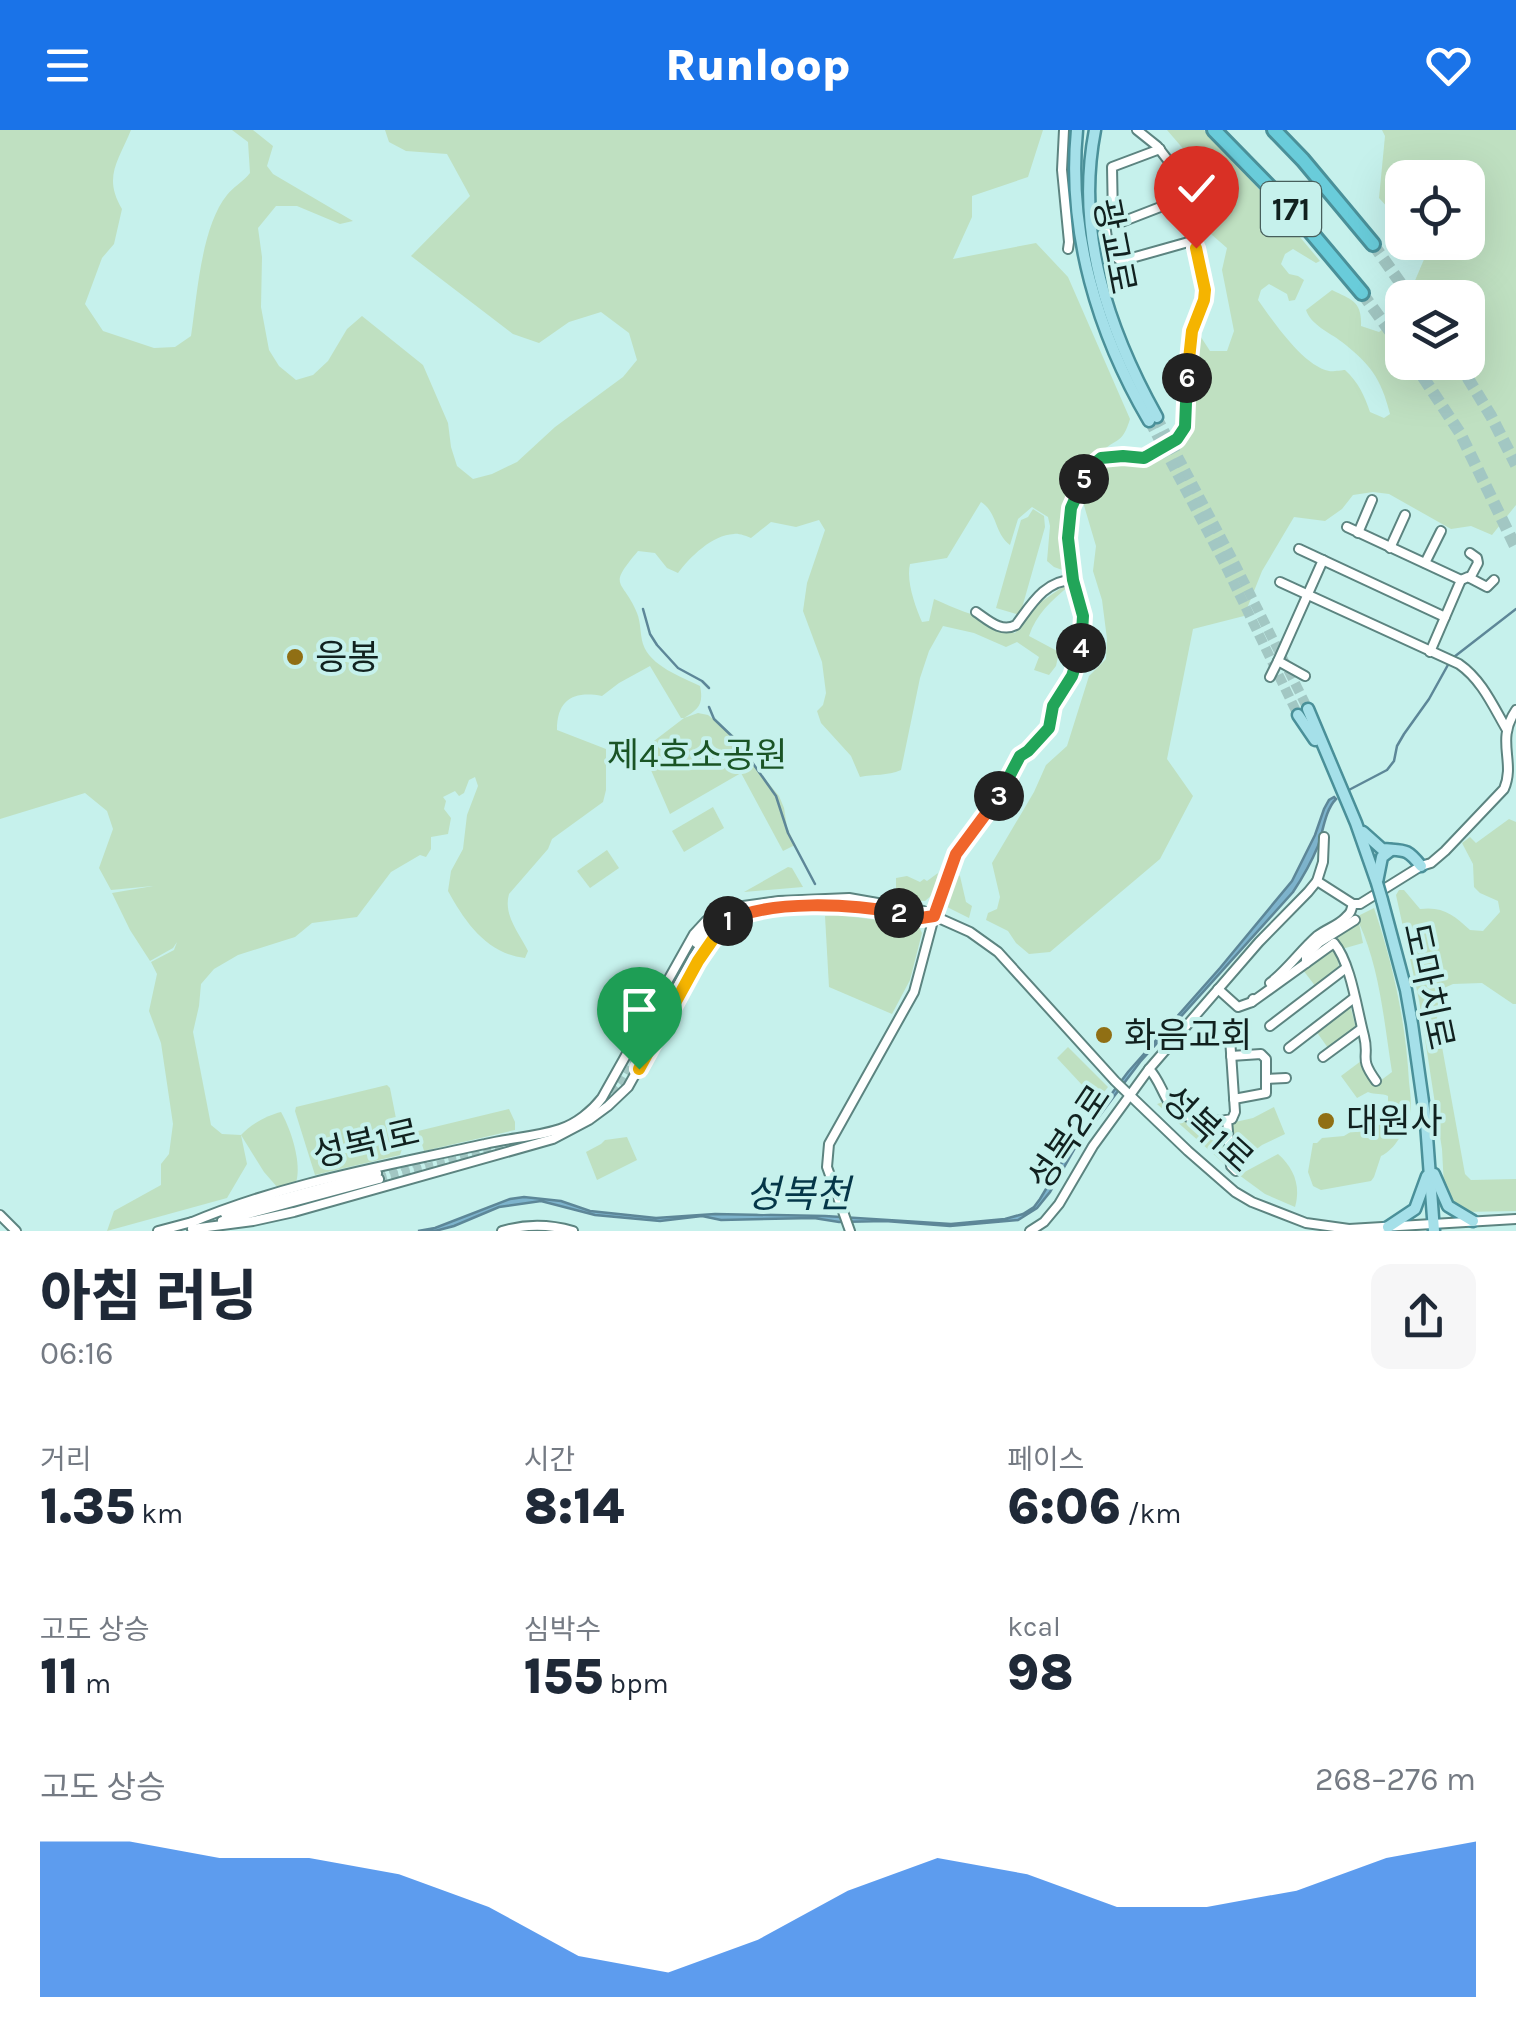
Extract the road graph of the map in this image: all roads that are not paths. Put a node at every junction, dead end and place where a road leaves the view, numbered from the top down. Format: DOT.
graph roads {
  1 [pos="1064,130"];
  2 [pos="1076,130"];
  3 [pos="1095,130"];
  4 [pos="1137,130"];
  5 [pos="1214,130"];
  6 [pos="1274,130"];
  7 [pos="1160,150"];
  8 [pos="1181,199"];
  9 [pos="1101,218"];
  10 [pos="1192,241"];
  11 [pos="1372,244"];
  12 [pos="1068,249"];
  13 [pos="1362,293"];
  14 [pos="1372,500"];
  15 [pos="1405,515"];
  16 [pos="1347,528"];
  17 [pos="1441,530"];
  18 [pos="1358,533"];
  19 [pos="1390,548"];
  20 [pos="1300,549"];
  21 [pos="1470,553"];
  22 [pos="1323,560"];
  23 [pos="1425,564"];
  24 [pos="1466,579"];
  25 [pos="1073,580"];
  26 [pos="1494,580"];
  27 [pos="1280,582"];
  28 [pos="1306,596"];
  29 [pos="976,612"];
  30 [pos="1446,617"];
  31 [pos="1430,652"];
  32 [pos="1278,661"];
  33 [pos="1305,676"];
  34 [pos="1270,677"];
  35 [pos="1516,710"];
  36 [pos="1303,712"];
  37 [pos="1506,730"];
  38 [pos="1356,824"];
  39 [pos="1324,836"];
  40 [pos="1391,850"];
  41 [pos="1421,866"];
  42 [pos="1316,881"];
  43 [pos="1377,883"];
  44 [pos="1353,904"];
  45 [pos="742,907"];
  46 [pos="934,916"];
  47 [pos="1355,920"];
  48 [pos="727,922"];
  49 [pos="1331,940"];
  50 [pos="700,942"];
  51 [pos="1346,968"];
  52 [pos="1218,989"];
  53 [pos="1354,998"];
  54 [pos="1252,1002"];
  55 [pos="1270,1026"];
  56 [pos="1361,1029"];
  57 [pos="649,1032"];
  58 [pos="1230,1038"];
  59 [pos="634,1041"];
  60 [pos="651,1047"];
  61 [pos="1289,1048"];
  62 [pos="1231,1056"];
  63 [pos="1323,1057"];
  64 [pos="1150,1069"];
  65 [pos="1286,1078"];
  66 [pos="613,1079"];
  67 [pos="1267,1079"];
  68 [pos="1376,1081"];
  69 [pos="628,1087"];
  70 [pos="1127,1092"];
  71 [pos="1234,1098"];
  72 [pos="1227,1120"];
  73 [pos="454,1150"];
  74 [pos="456,1166"];
  75 [pos="1430,1166"];
  76 [pos="1236,1171"];
  77 [pos="380,1172"];
  78 [pos="391,1184"];
  79 [pos="0,1214"];
  80 [pos="1516,1219"];
  81 [pos="1472,1221"];
  82 [pos="1388,1227"];
  83 [pos="188,1228"];
  84 [pos="1434,1228"];
  85 [pos="16,1231"];
  86 [pos="158,1231"];
  87 [pos="502,1231"];
  88 [pos="573,1231"];
  89 [pos="850,1231"];
  90 [pos="1030,1231"];
  1 -- 12 [label="street"];
  2 -- 3 [label="main road, 광교로"];
  4 -- 7 [label="street"];
  5 -- 13 [label="highway, 171"];
  6 -- 11 [label="highway, 171"];
  7 -- 8 [label="street"];
  7 -- 8 [label="street"];
  8 -- 10 [label="street"];
  9 -- 10 [label="street"];
  10 -- 25 [label="street"];
  14 -- 18 [label="street"];
  15 -- 19 [label="street"];
  16 -- 18 [label="street"];
  17 -- 23 [label="street"];
  18 -- 19 [label="street"];
  19 -- 23 [label="street"];
  20 -- 22 [label="street"];
  21 -- 24 [label="street"];
  22 -- 28 [label="street"];
  22 -- 30 [label="street"];
  23 -- 24 [label="street"];
  24 -- 26 [label="street"];
  24 -- 30 [label="street"];
  25 -- 29 [label="street"];
  25 -- 46 [label="street"];
  27 -- 28 [label="street"];
  28 -- 31 [label="street"];
  28 -- 32 [label="street"];
  30 -- 31 [label="street"];
  31 -- 37 [label="street"];
  32 -- 33 [label="street"];
  32 -- 34 [label="street"];
  35 -- 37 [label="street"];
  36 -- 38 [label="main road, 도마치로"];
  37 -- 41 [label="street"];
  38 -- 40 [label="main road"];
  38 -- 43 [label="main road, 도마치로"];
  39 -- 42 [label="street"];
  40 -- 41 [label="main road"];
  40 -- 43 [label="main road"];
  41 -- 44 [label="street"];
  42 -- 44 [label="street"];
  42 -- 52 [label="street, 성복2로"];
  43 -- 75 [label="main road, 도마치로, bridge"];
  44 -- 54 [label="street"];
  45 -- 46 [label="street, 성복1로"];
  45 -- 50 [label="street, 성복1로"];
  45 -- 59 [label="street, 성복1로"];
  46 -- 48 [label="street, 성복1로"];
  46 -- 70 [label="street, 성복1로"];
  46 -- 89 [label="street"];
  47 -- 49 [label="street"];
  48 -- 50 [label="street, 성복1로"];
  48 -- 60 [label="street, 성복1로"];
  49 -- 51 [label="street"];
  49 -- 54 [label="street"];
  50 -- 57 [label="street"];
  51 -- 53 [label="street"];
  51 -- 55 [label="street"];
  52 -- 54 [label="street"];
  52 -- 64 [label="street, 성복2로"];
  53 -- 56 [label="street"];
  53 -- 61 [label="street"];
  56 -- 63 [label="street"];
  56 -- 68 [label="street"];
  58 -- 62 [label="street"];
  59 -- 60 [label="street"];
  59 -- 66 [label="street, 성복1로"];
  60 -- 69 [label="street, 성복1로"];
  62 -- 67 [label="street"];
  62 -- 71 [label="street"];
  64 -- 70 [label="street, 성복2로"];
  64 -- 72 [label="street, 성복2로"];
  65 -- 67 [label="street"];
  66 -- 69 [label="street"];
  66 -- 73 [label="street, 성복1로"];
  67 -- 71 [label="street"];
  69 -- 74 [label="street, 성복1로"];
  70 -- 82 [label="street, 성복1로"];
  70 -- 90 [label="street, 성복2로"];
  71 -- 72 [label="street"];
  72 -- 76 [label="street"];
  73 -- 74 [label="street"];
  73 -- 77 [label="street, 성복1로"];
  74 -- 78 [label="street, 성복1로"];
  75 -- 81 [label="main road"];
  75 -- 82 [label="main road"];
  75 -- 84 [label="main road, 도마치로"];
  77 -- 78 [label="street"];
  77 -- 83 [label="street, 성복1로"];
  77 -- 83 [label="street, 성복1로"];
  78 -- 83 [label="street, 성복1로"];
  79 -- 85 [label="street"];
  80 -- 81 [label="street, 성복1로"];
  81 -- 84 [label="street, 성복1로"];
  82 -- 84 [label="street, 성복1로"];
  83 -- 86 [label="street, 성복1로"];
  87 -- 88 [label="street"];
}
